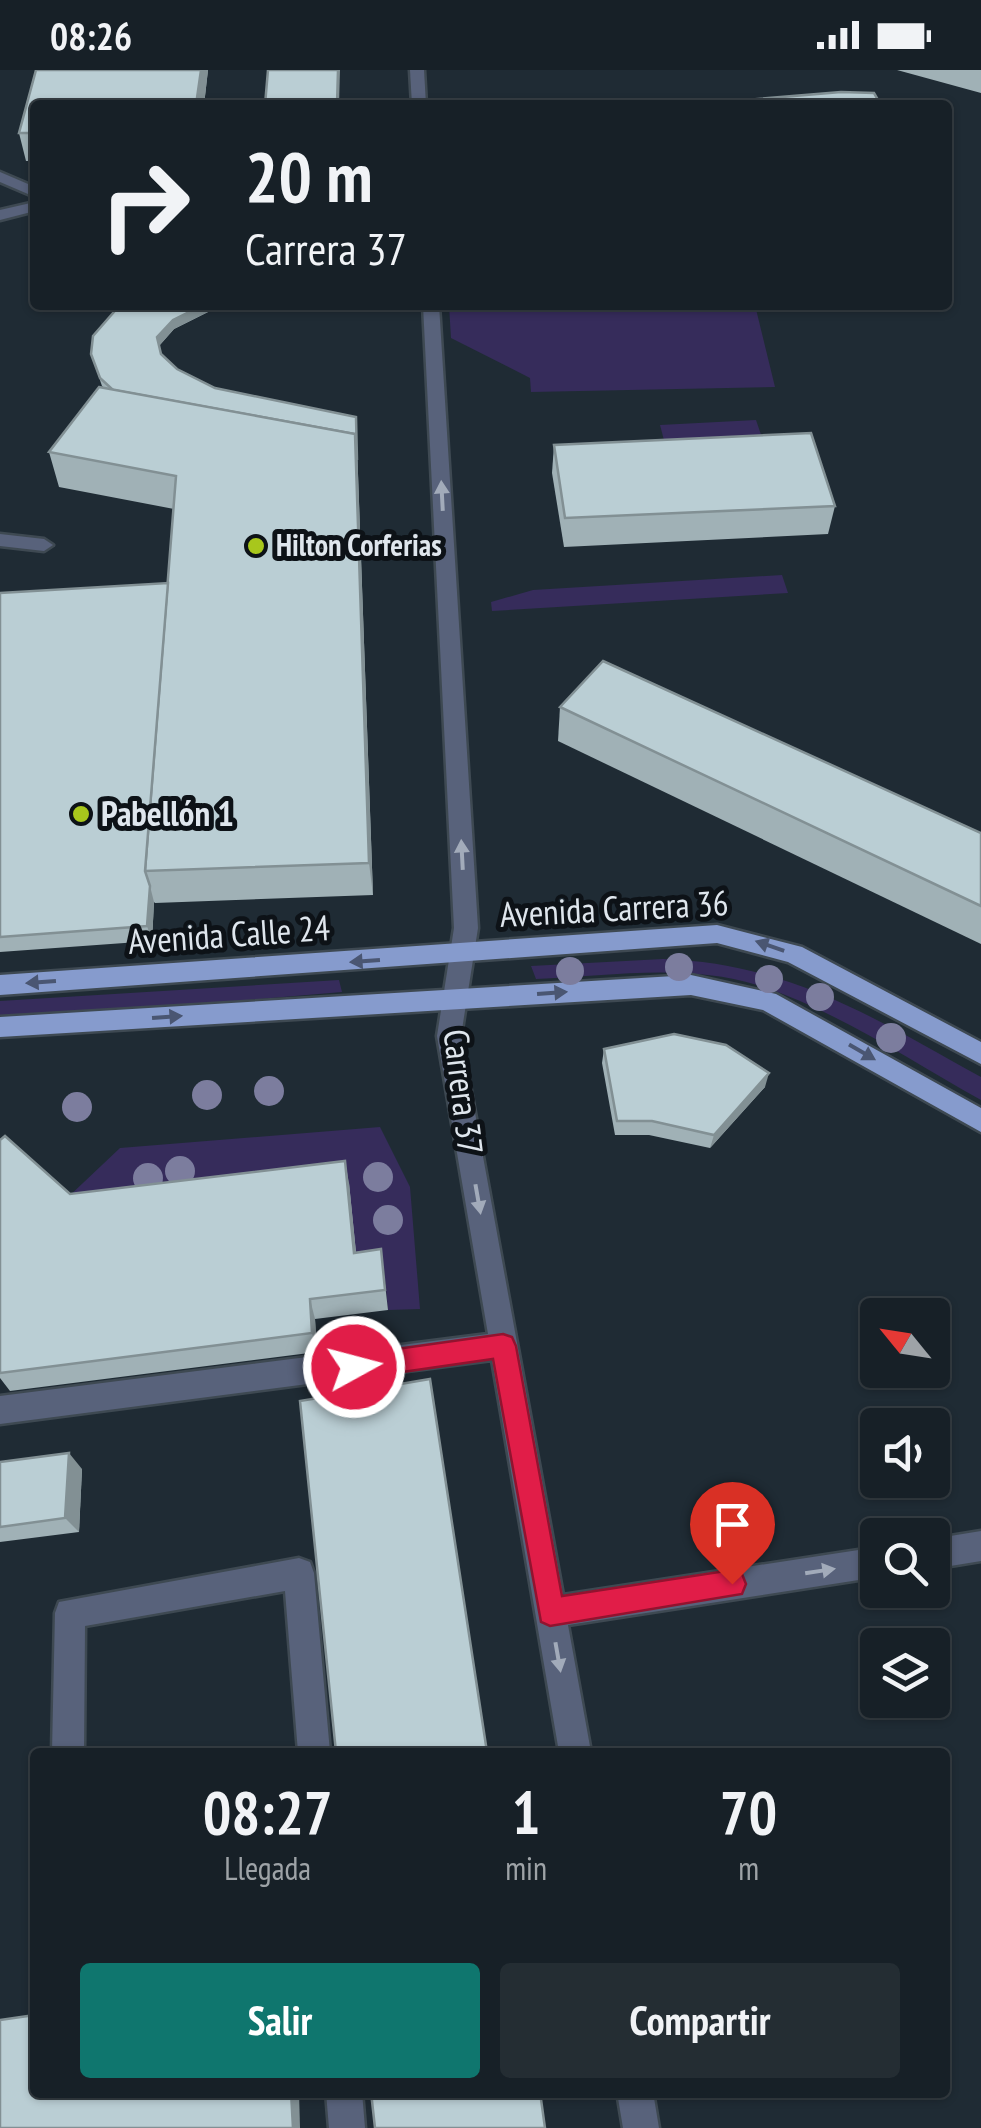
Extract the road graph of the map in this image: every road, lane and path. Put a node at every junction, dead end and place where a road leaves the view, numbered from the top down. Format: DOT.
graph roads {
  1 [pos="417,70"];
  2 [pos="419,100"];
  3 [pos="0,176"];
  4 [pos="30,191"];
  5 [pos="30,207"];
  6 [pos="0,216"];
  7 [pos="431,310"];
  8 [pos="0,540"];
  9 [pos="44,545"];
  10 [pos="462,952"];
  11 [pos="0,985"];
  12 [pos="455,1000"];
  13 [pos="0,1027"];
  14 [pos="981,1054"];
  15 [pos="981,1122"];
  16 [pos="503,1346"];
  17 [pos="0,1410"];
  18 [pos="981,1546"];
  19 [pos="950,1551"];
  20 [pos="860,1565"];
  21 [pos="550,1612"];
  22 [pos="68,1748"];
  23 [pos="314,1748"];
  24 [pos="574,1748"];
  25 [pos="344,2098"];
  26 [pos="636,2098"];
  27 [pos="347,2128"];
  28 [pos="641,2128"];
  1 -- 2 [label="street"];
  3 -- 4 [label="street"];
  5 -- 6 [label="street"];
  10 -- 7 [label="street, Carrera 37, one-way"];
  8 -- 9 [label="street"];
  10 -- 11 [label="main road, Avenida Calle 24, one-way"];
  10 -- 12 [label="street, Carrera 37"];
  14 -- 10 [label="main road, Avenida Carrera 36, one-way"];
  13 -- 12 [label="main road, one-way"];
  12 -- 15 [label="main road, one-way"];
  12 -- 16 [label="street, Carrera 37, one-way"];
  16 -- 17 [label="street"];
  16 -- 21 [label="street, Carrera 37"];
  18 -- 19 [label="street"];
  21 -- 20 [label="street, one-way"];
  21 -- 24 [label="street, Carrera 37, one-way"];
  22 -- 23 [label="street"];
  25 -- 27 [label="street"];
  26 -- 28 [label="street"];
}
